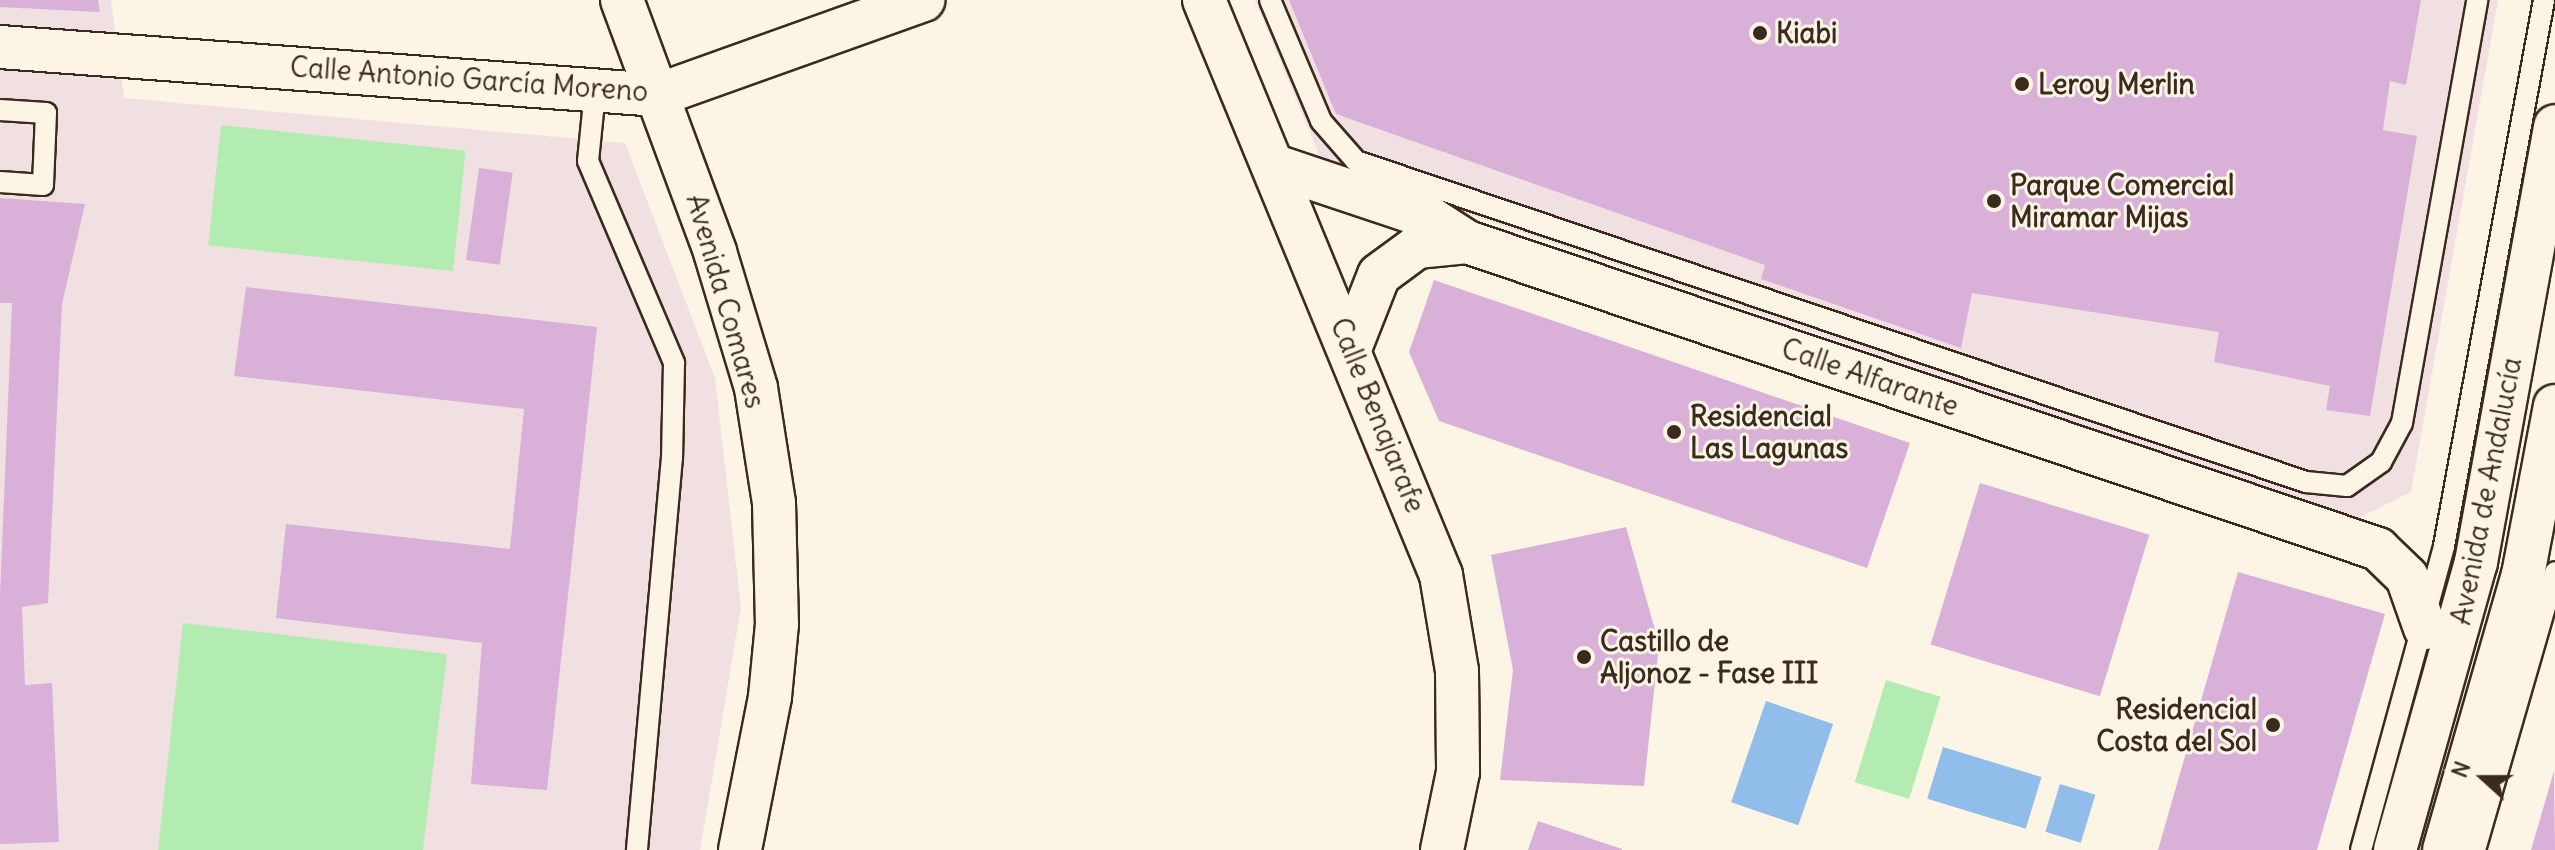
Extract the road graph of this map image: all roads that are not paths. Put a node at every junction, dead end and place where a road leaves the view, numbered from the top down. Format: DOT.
graph roads {
  1 [pos="622,0"];
  2 [pos="923,0"];
  3 [pos="1204,0"];
  4 [pos="1270,0"];
  5 [pos="2477,0"];
  6 [pos="2544,0"];
  7 [pos="0,47"];
  8 [pos="595,92"];
  9 [pos="658,95"];
  10 [pos="0,110"];
  11 [pos="2555,126"];
  12 [pos="1275,166"];
  13 [pos="0,182"];
  14 [pos="1467,242"];
  15 [pos="1351,346"];
  16 [pos="2555,406"];
  17 [pos="2555,572"];
  18 [pos="2425,628"];
  19 [pos="637,850"];
  20 [pos="740,850"];
  21 [pos="1442,850"];
  22 [pos="2361,850"];
  23 [pos="2395,850"];
  24 [pos="2444,850"];
  25 [pos="2475,850"];
  1 -- 9 [label="street, Avenida Comares"];
  2 -- 9 [label="street, Calle Antonio García Moreno"];
  3 -- 12 [label="street, Calle Benajarafe"];
  4 -- 5 [label="lane"];
  6 -- 18 [label="lane"];
  7 -- 8 [label="street, Calle Antonio García Moreno"];
  8 -- 9 [label="street, Calle Antonio García Moreno"];
  8 -- 19 [label="lane"];
  9 -- 20 [label="street, Avenida Comares"];
  10 -- 13 [label="lane"];
  11 -- 23 [label="street, Avenida de Andalucía"];
  12 -- 14 [label="street, Calle Alfarante"];
  12 -- 15 [label="street, Calle Benajarafe"];
  14 -- 15 [label="street"];
  14 -- 18 [label="street, Calle Alfarante"];
  15 -- 21 [label="street, Calle Benajarafe"];
  16 -- 24 [label="street, Avenida de Andalucía"];
  17 -- 25 [label="lane"];
  18 -- 22 [label="lane"];
}
